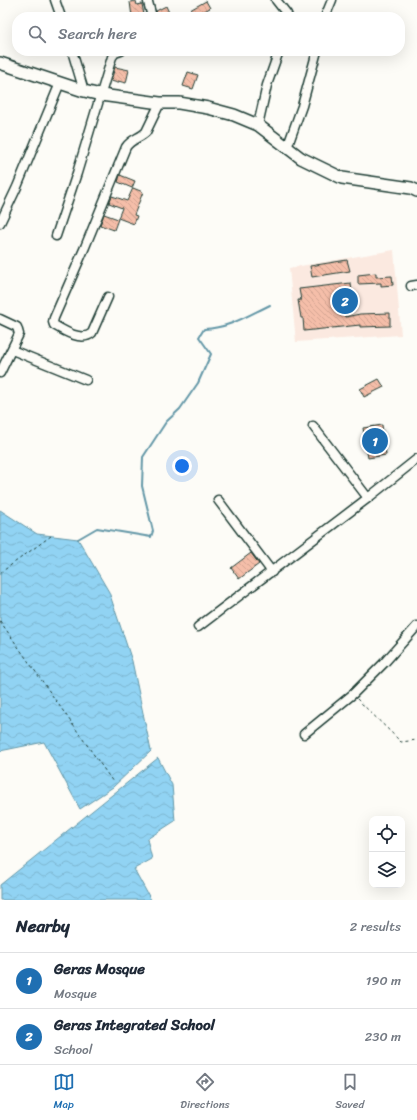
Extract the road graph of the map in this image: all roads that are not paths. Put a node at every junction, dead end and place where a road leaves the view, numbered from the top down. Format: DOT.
graph roads {
  1 [pos="55,0"];
  2 [pos="276,0"];
  3 [pos="332,0"];
  4 [pos="148,2"];
  5 [pos="59,12"];
  6 [pos="151,12"];
  7 [pos="285,12"];
  8 [pos="328,12"];
  9 [pos="74,56"];
  10 [pos="113,56"];
  11 [pos="277,56"];
  12 [pos="316,56"];
  13 [pos="0,63"];
  14 [pos="60,83"];
  15 [pos="84,91"];
  16 [pos="101,95"];
  17 [pos="160,103"];
  18 [pos="258,125"];
  19 [pos="287,148"];
  20 [pos="417,191"];
  21 [pos="0,223"];
  22 [pos="56,236"];
  23 [pos="108,297"];
  24 [pos="0,319"];
  25 [pos="12,350"];
  26 [pos="0,373"];
  27 [pos="86,380"];
  28 [pos="314,426"];
  29 [pos="417,459"];
  30 [pos="368,498"];
  31 [pos="218,500"];
  32 [pos="272,572"];
  33 [pos="417,626"];
  34 [pos="198,627"];
  35 [pos="304,734"];
  1 -- 5 [label="street"];
  2 -- 7 [label="street"];
  3 -- 8 [label="street"];
  4 -- 6 [label="street"];
  9 -- 15 [label="street"];
  10 -- 16 [label="street"];
  11 -- 18 [label="street"];
  12 -- 19 [label="street"];
  13 -- 14 [label="street"];
  14 -- 15 [label="street"];
  14 -- 21 [label="street"];
  15 -- 16 [label="street"];
  16 -- 17 [label="street"];
  16 -- 22 [label="street"];
  17 -- 18 [label="street"];
  17 -- 23 [label="street"];
  18 -- 19 [label="street"];
  19 -- 20 [label="street"];
  24 -- 25 [label="street"];
  25 -- 26 [label="street"];
  25 -- 27 [label="street"];
  28 -- 30 [label="street"];
  29 -- 30 [label="street"];
  30 -- 32 [label="street"];
  31 -- 32 [label="street"];
  32 -- 34 [label="street"];
  33 -- 35 [label="street"];
}
